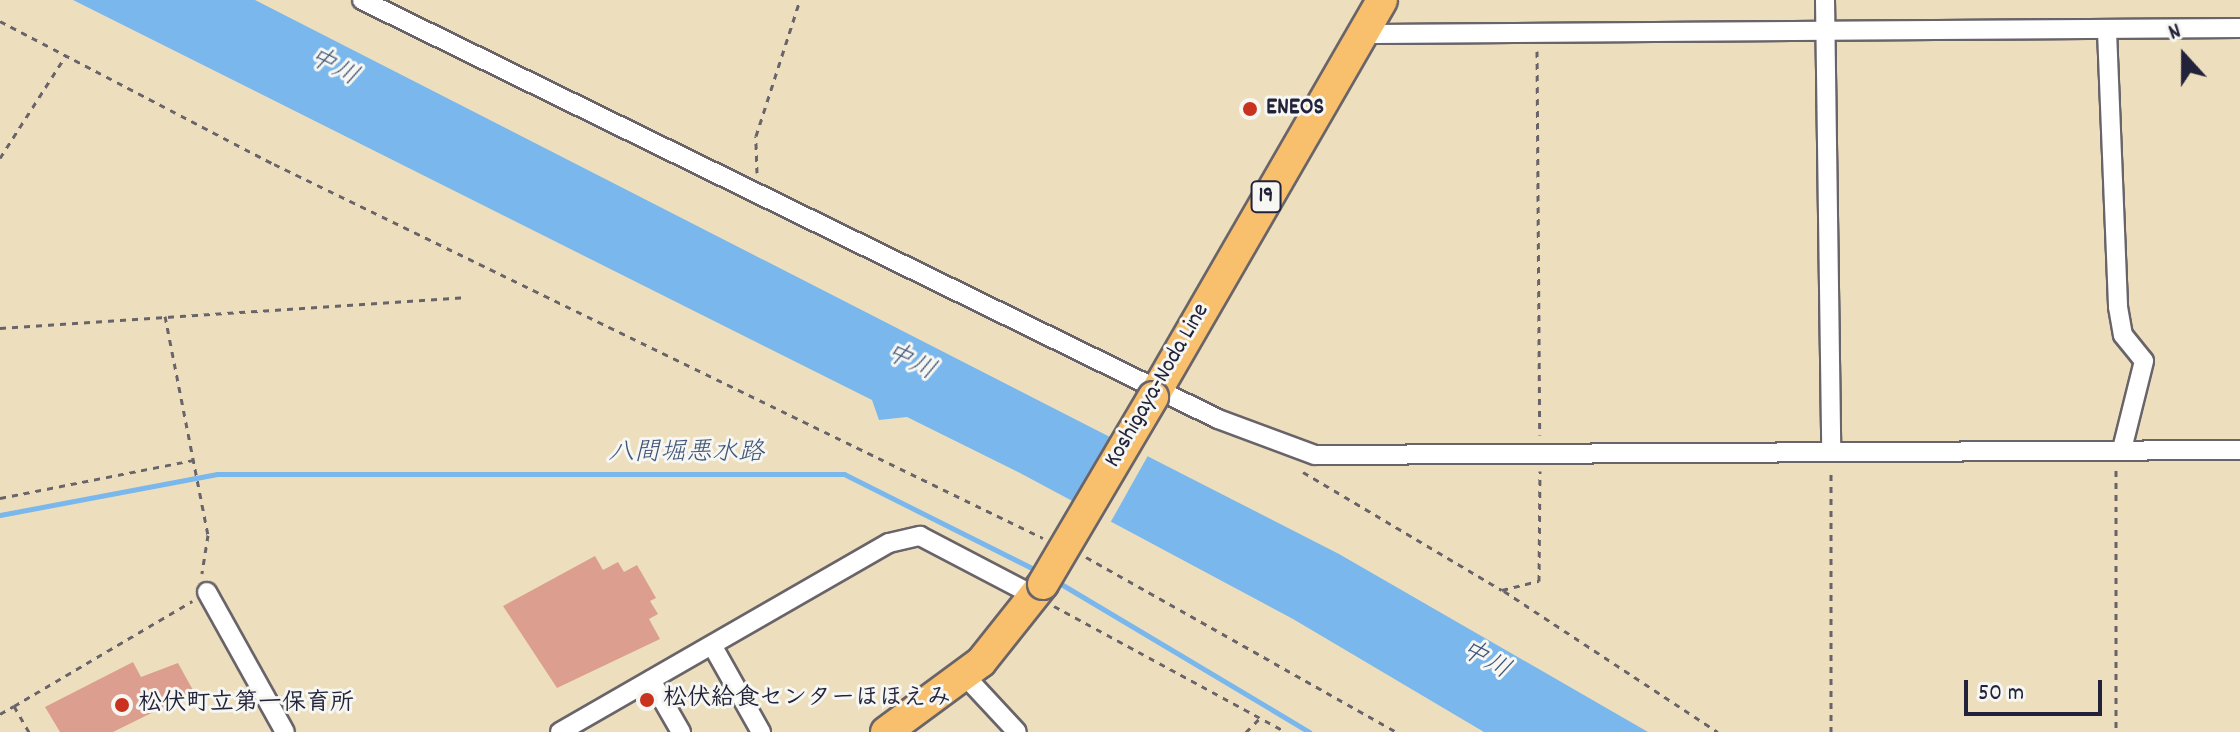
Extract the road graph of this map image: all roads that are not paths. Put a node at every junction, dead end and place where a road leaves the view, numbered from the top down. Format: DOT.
graph roads {
  1 [pos="362,0"];
  2 [pos="1382,0"];
  3 [pos="1825,0"];
  4 [pos="1363,27"];
  5 [pos="2240,28"];
  6 [pos="2107,31"];
  7 [pos="1825,34"];
  8 [pos="1156,392"];
  9 [pos="2119,450"];
  10 [pos="2240,450"];
  11 [pos="1831,452"];
  12 [pos="1039,590"];
  13 [pos="207,592"];
  14 [pos="712,645"];
  15 [pos="965,676"];
  16 [pos="651,680"];
  17 [pos="285,732"];
  18 [pos="560,732"];
  19 [pos="681,732"];
  20 [pos="761,732"];
  21 [pos="886,732"];
  22 [pos="1017,732"];
  1 -- 8 [label="street"];
  2 -- 4 [label="main road, Koshigaya-Noda Line / 19"];
  3 -- 7 [label="street"];
  4 -- 7 [label="street"];
  4 -- 8 [label="main road, Koshigaya-Noda Line / 19"];
  5 -- 6 [label="street"];
  6 -- 7 [label="street"];
  6 -- 9 [label="street"];
  7 -- 11 [label="street"];
  8 -- 11 [label="street"];
  8 -- 12 [label="main road, Koshigaya-Noda Line / 19, bridge"];
  9 -- 10 [label="street"];
  9 -- 11 [label="street"];
  12 -- 14 [label="street"];
  12 -- 15 [label="main road, Koshigaya-Noda Line / 19"];
  13 -- 17 [label="street"];
  14 -- 16 [label="street"];
  14 -- 20 [label="street"];
  15 -- 21 [label="main road, Koshigaya-Noda Line / 19"];
  15 -- 22 [label="street"];
  16 -- 18 [label="street"];
  16 -- 19 [label="street"];
}
